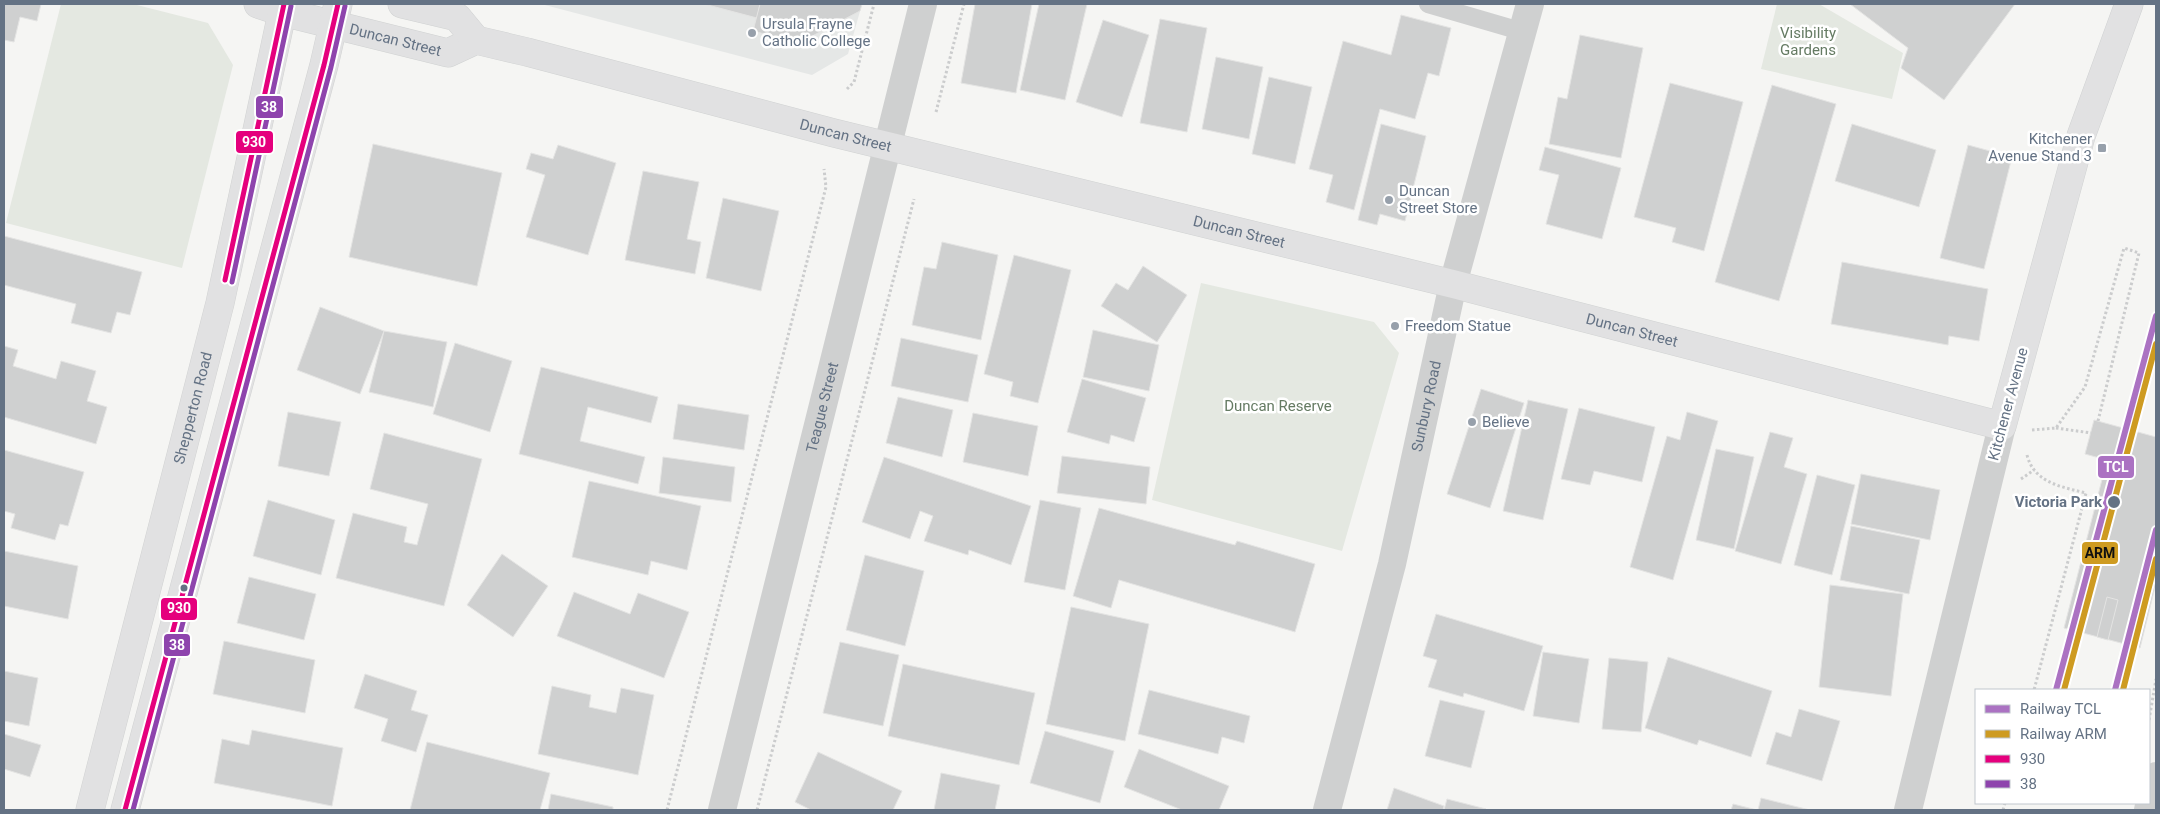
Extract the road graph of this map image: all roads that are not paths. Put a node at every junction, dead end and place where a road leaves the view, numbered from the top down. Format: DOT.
graph roads {
  1 [pos="402,4"];
  2 [pos="923,4"];
  3 [pos="1428,4"];
  4 [pos="1530,4"];
  5 [pos="2129,4"];
  6 [pos="275,6"];
  7 [pos="336,14"];
  8 [pos="1524,32"];
  9 [pos="476,40"];
  10 [pos="887,146"];
  11 [pos="1453,284"];
  12 [pos="2014,428"];
  13 [pos="2156,776"];
  14 [pos="2150,801"];
  15 [pos="90,810"];
  16 [pos="125,810"];
  17 [pos="722,810"];
  18 [pos="1327,810"];
  19 [pos="1908,810"];
  1 -- 9 [label="main road"];
  2 -- 10 [label="street, Teague Street"];
  3 -- 8 [label="lane"];
  4 -- 8 [label="street, Sunbury Road"];
  5 -- 12 [label="main road, Kitchener Avenue"];
  6 -- 7 [label="main road, Duncan Street"];
  6 -- 15 [label="main road, Shepperton Road"];
  7 -- 9 [label="main road, Duncan Street"];
  7 -- 16 [label="main road"];
  8 -- 11 [label="street, Sunbury Road"];
  9 -- 10 [label="main road, Duncan Street"];
  10 -- 11 [label="main road, Duncan Street"];
  10 -- 17 [label="street, Teague Street"];
  11 -- 12 [label="main road, Duncan Street"];
  11 -- 18 [label="street, Sunbury Road"];
  12 -- 19 [label="street, Kitchener Avenue"];
  13 -- 14 [label="street"];
}
